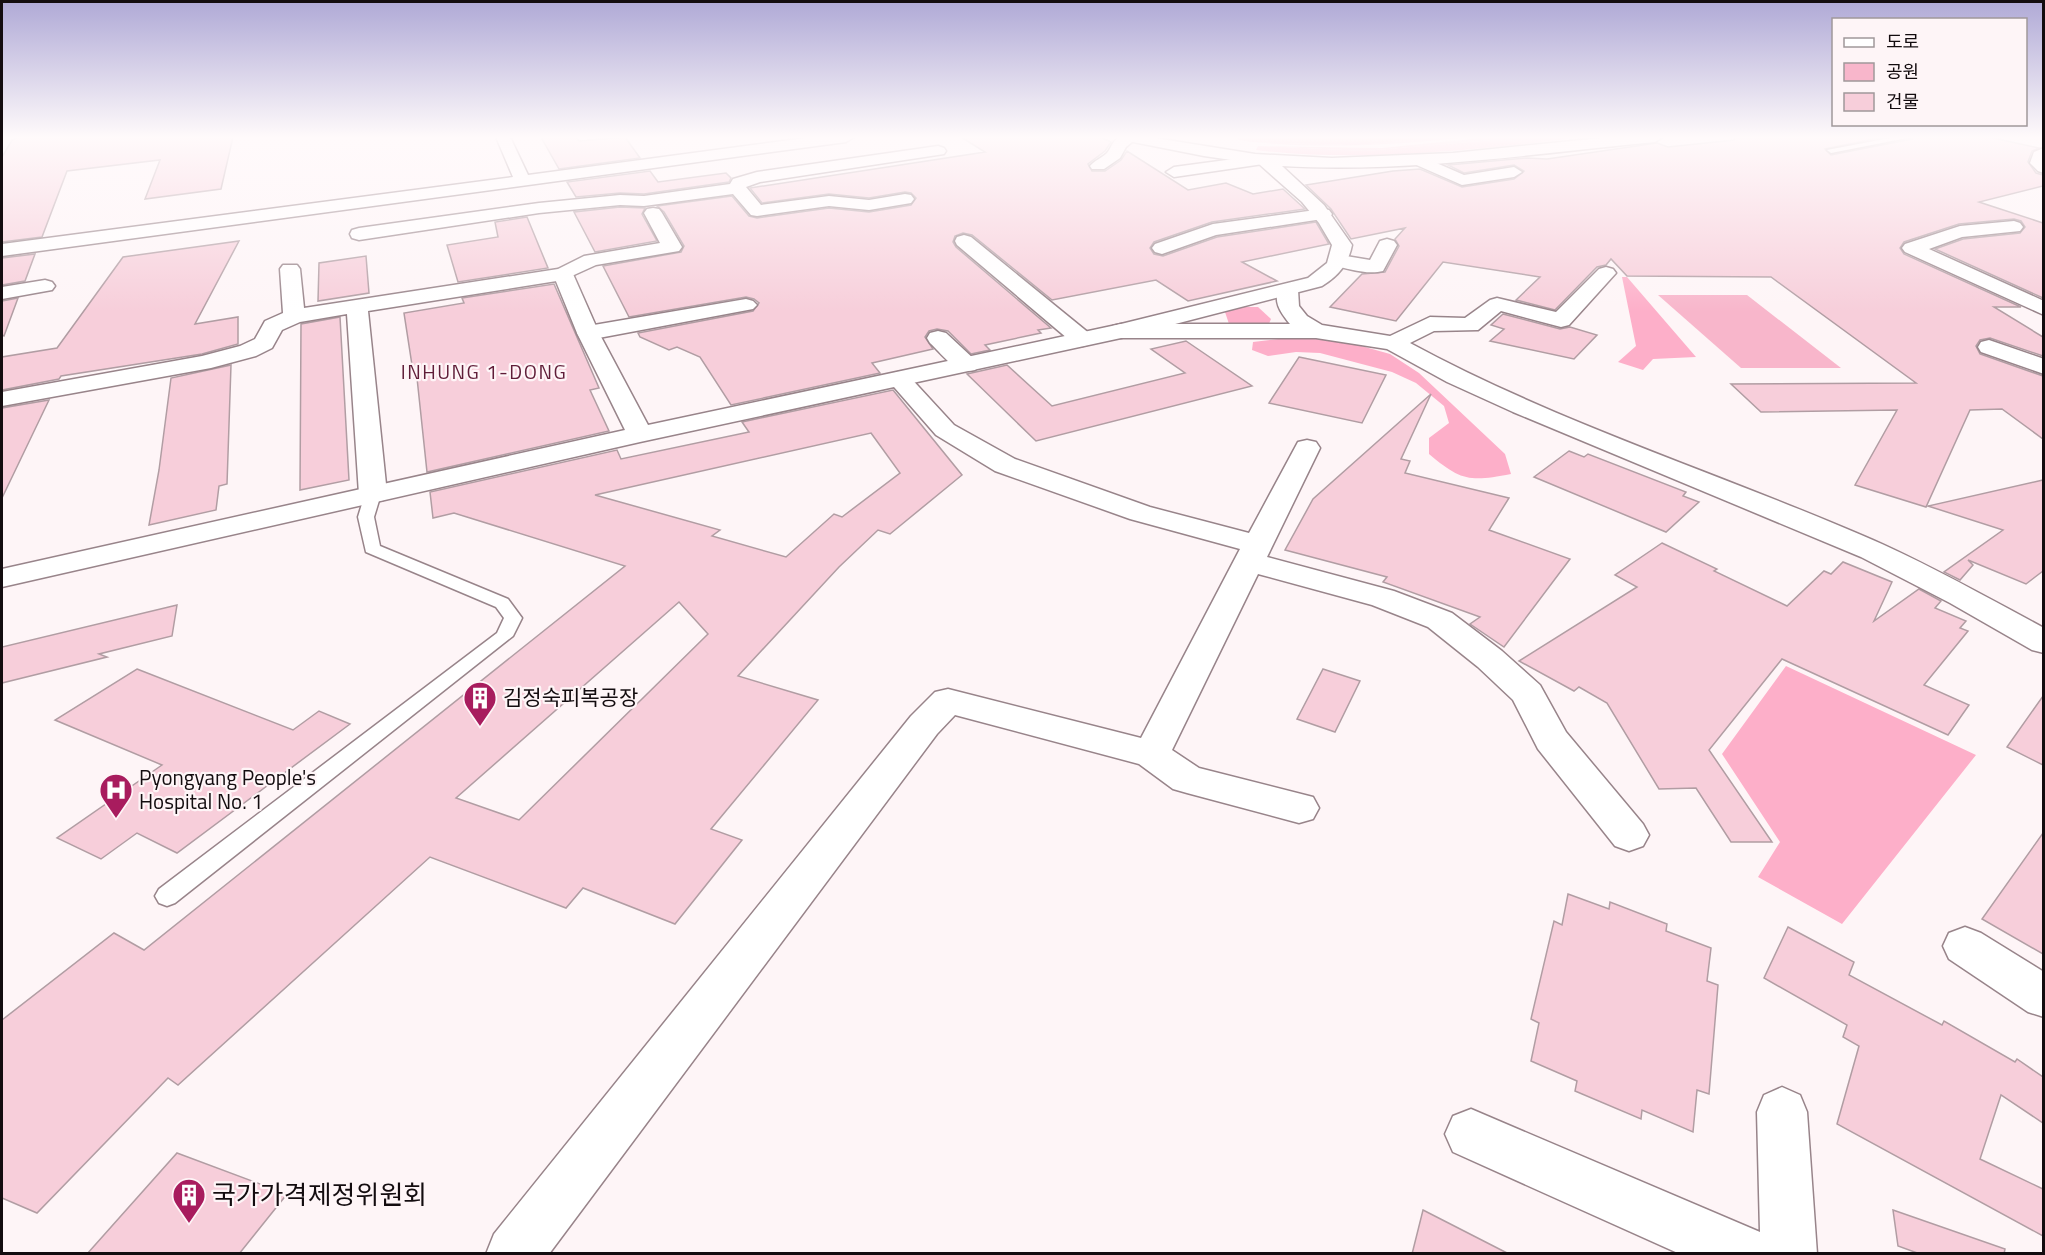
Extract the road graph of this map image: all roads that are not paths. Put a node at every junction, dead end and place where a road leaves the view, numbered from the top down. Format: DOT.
graph roads {
  1 [pos="413,196"];
  2 [pos="532,196"];
  3 [pos="683,196"];
  4 [pos="744,196"];
  5 [pos="1305,196"];
  6 [pos="905,199"];
  7 [pos="539,208"];
  8 [pos="653,213"];
  9 [pos="1323,214"];
  10 [pos="2014,227"];
  11 [pos="359,234"];
  12 [pos="964,241"];
  13 [pos="1387,245"];
  14 [pos="1162,248"];
  15 [pos="2,250"];
  16 [pos="1340,261"];
  17 [pos="291,269"];
  18 [pos="1606,273"];
  19 [pos="563,274"];
  20 [pos="45,286"];
  21 [pos="1288,290"];
  22 [pos="2,292"];
  23 [pos="746,305"];
  24 [pos="357,306"];
  25 [pos="2043,309"];
  26 [pos="294,316"];
  27 [pos="1121,331"];
  28 [pos="1316,332"];
  29 [pos="588,333"];
  30 [pos="938,338"];
  31 [pos="1082,339"];
  32 [pos="1393,343"];
  33 [pos="1989,346"];
  34 [pos="968,365"];
  35 [pos="2043,367"];
  36 [pos="899,379"];
  37 [pos="2,399"];
  38 [pos="640,434"];
  39 [pos="1307,448"];
  40 [pos="373,494"];
  41 [pos="1253,554"];
  42 [pos="2,578"];
  43 [pos="2043,642"];
  44 [pos="1151,754"];
  45 [pos="1299,808"];
  46 [pos="1629,835"];
  47 [pos="167,896"];
  48 [pos="1965,946"];
  49 [pos="2043,997"];
  50 [pos="1782,1112"];
  51 [pos="1471,1134"];
  52 [pos="514,1254"];
  53 [pos="1745,1254"];
  54 [pos="1789,1254"];
  1 -- 15 [label="street"];
  2 -- 7 [label="street"];
  3 -- 7 [label="street"];
  4 -- 6 [label="street"];
  5 -- 9 [label="street"];
  7 -- 11 [label="street"];
  8 -- 19 [label="street"];
  9 -- 14 [label="street"];
  9 -- 16 [label="street"];
  10 -- 25 [label="street"];
  12 -- 31 [label="street"];
  13 -- 16 [label="street"];
  16 -- 21 [label="street"];
  17 -- 26 [label="street"];
  18 -- 32 [label="street"];
  19 -- 24 [label="street"];
  19 -- 29 [label="street"];
  20 -- 22 [label="street"];
  21 -- 27 [label="street"];
  21 -- 28 [label="street"];
  23 -- 29 [label="street"];
  24 -- 26 [label="street"];
  24 -- 40 [label="street"];
  26 -- 37 [label="street"];
  27 -- 28 [label="street"];
  27 -- 31 [label="street"];
  28 -- 32 [label="street"];
  29 -- 38 [label="street"];
  30 -- 34 [label="street"];
  31 -- 34 [label="street"];
  32 -- 43 [label="street"];
  33 -- 35 [label="street"];
  34 -- 36 [label="street"];
  36 -- 38 [label="street"];
  36 -- 41 [label="street"];
  38 -- 40 [label="street"];
  39 -- 41 [label="street"];
  40 -- 42 [label="street"];
  40 -- 47 [label="lane"];
  41 -- 44 [label="street"];
  41 -- 46 [label="street"];
  44 -- 45 [label="street"];
  44 -- 52 [label="street"];
  48 -- 49 [label="street"];
  50 -- 54 [label="street"];
  51 -- 53 [label="street"];
}
